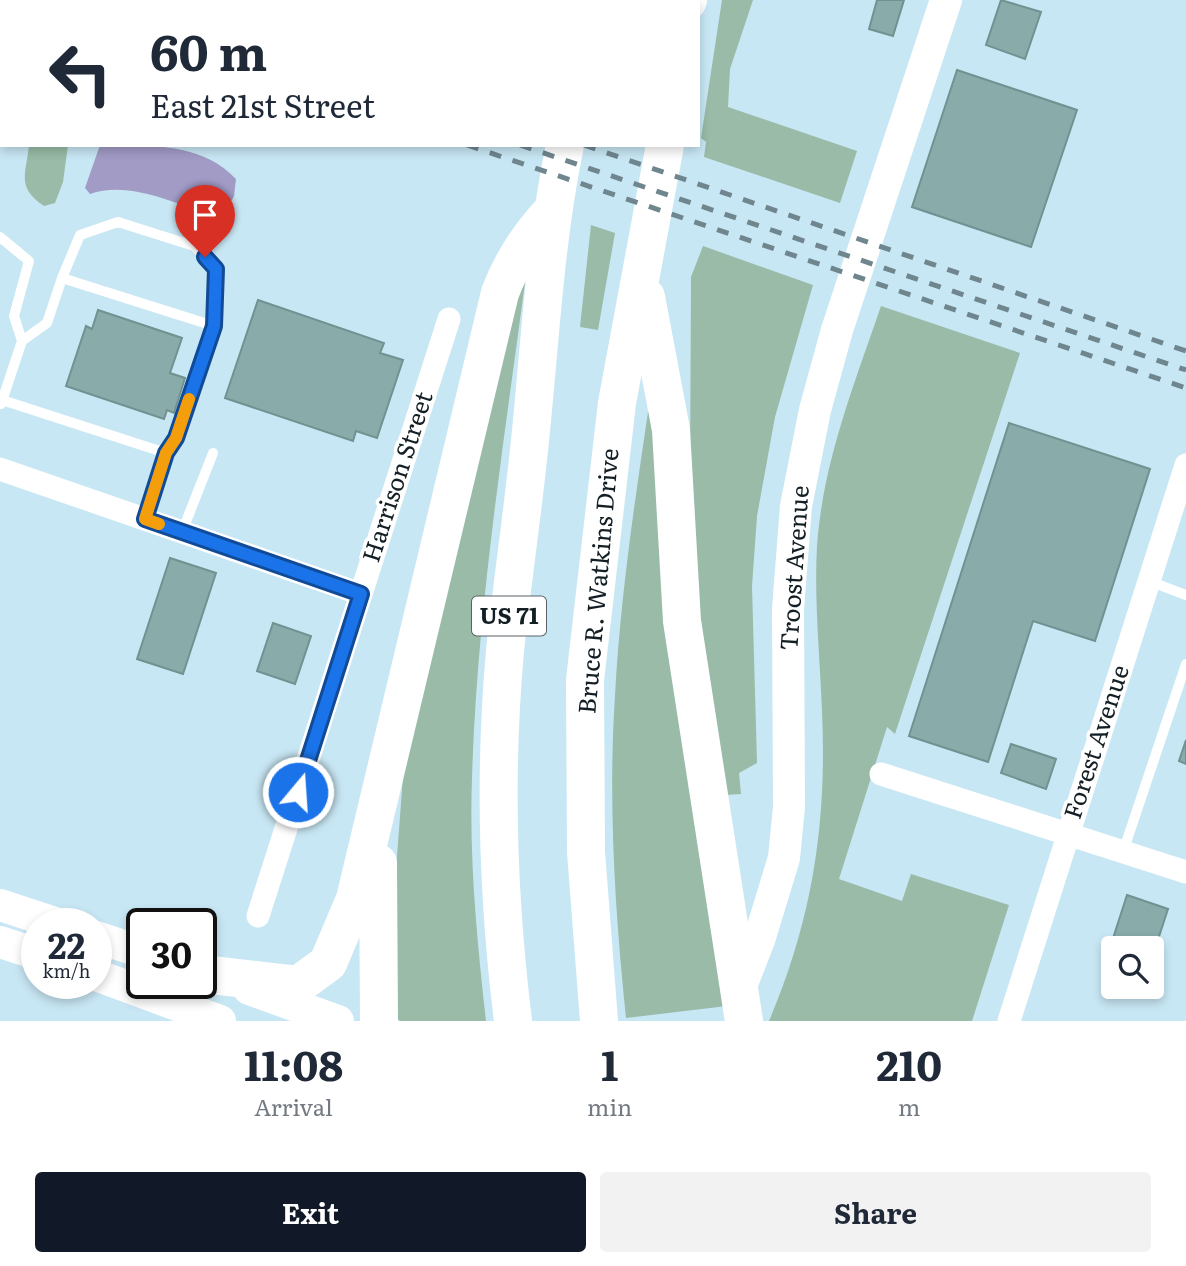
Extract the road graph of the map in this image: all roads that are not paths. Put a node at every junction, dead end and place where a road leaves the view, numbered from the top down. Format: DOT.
graph roads {
  1 [pos="946,0"];
  2 [pos="565,147"];
  3 [pos="665,147"];
  4 [pos="551,212"];
  5 [pos="0,237"];
  6 [pos="644,259"];
  7 [pos="62,278"];
  8 [pos="449,318"];
  9 [pos="214,326"];
  10 [pos="22,341"];
  11 [pos="1,403"];
  12 [pos="166,453"];
  13 [pos="213,453"];
  14 [pos="1186,464"];
  15 [pos="0,469"];
  16 [pos="145,519"];
  17 [pos="182,532"];
  18 [pos="1149,580"];
  19 [pos="361,594"];
  20 [pos="1186,595"];
  21 [pos="1186,664"];
  22 [pos="881,774"];
  23 [pos="385,784"];
  24 [pos="1067,834"];
  25 [pos="1123,852"];
  26 [pos="1186,872"];
  27 [pos="0,905"];
  28 [pos="21,912"];
  29 [pos="258,916"];
  30 [pos="0,942"];
  31 [pos="21,949"];
  32 [pos="217,974"];
  33 [pos="217,977"];
  34 [pos="112,981"];
  35 [pos="220,1021"];
  36 [pos="338,1021"];
  37 [pos="379,1021"];
  38 [pos="513,1021"];
  39 [pos="599,1021"];
  40 [pos="727,1021"];
  41 [pos="744,1021"];
  42 [pos="1009,1021"];
  1 -- 40 [label="main road, Troost Avenue"];
  2 -- 4 [label="highway, US 71"];
  3 -- 6 [label="highway, Bruce R. Watkins Drive"];
  4 -- 23 [label="highway"];
  4 -- 38 [label="highway, US 71"];
  5 -- 10 [label="lane"];
  6 -- 39 [label="highway, Bruce R. Watkins Drive"];
  6 -- 41 [label="highway"];
  7 -- 9 [label="lane"];
  7 -- 9 [label="lane"];
  7 -- 10 [label="lane"];
  8 -- 19 [label="street, Harrison Street"];
  9 -- 12 [label="lane"];
  10 -- 11 [label="lane"];
  11 -- 12 [label="lane"];
  12 -- 16 [label="lane"];
  13 -- 17 [label="lane"];
  14 -- 18 [label="street, Forest Avenue"];
  15 -- 16 [label="street"];
  16 -- 17 [label="street"];
  17 -- 19 [label="street"];
  18 -- 20 [label="lane"];
  18 -- 24 [label="street, Forest Avenue"];
  19 -- 29 [label="street, Harrison Street"];
  21 -- 25 [label="lane"];
  22 -- 24 [label="street"];
  23 -- 32 [label="highway"];
  23 -- 37 [label="highway"];
  24 -- 25 [label="street"];
  24 -- 42 [label="street, Forest Avenue"];
  25 -- 26 [label="street"];
  27 -- 28 [label="main road"];
  30 -- 31 [label="main road"];
  33 -- 36 [label="main road"];
  34 -- 35 [label="main road"];
}
